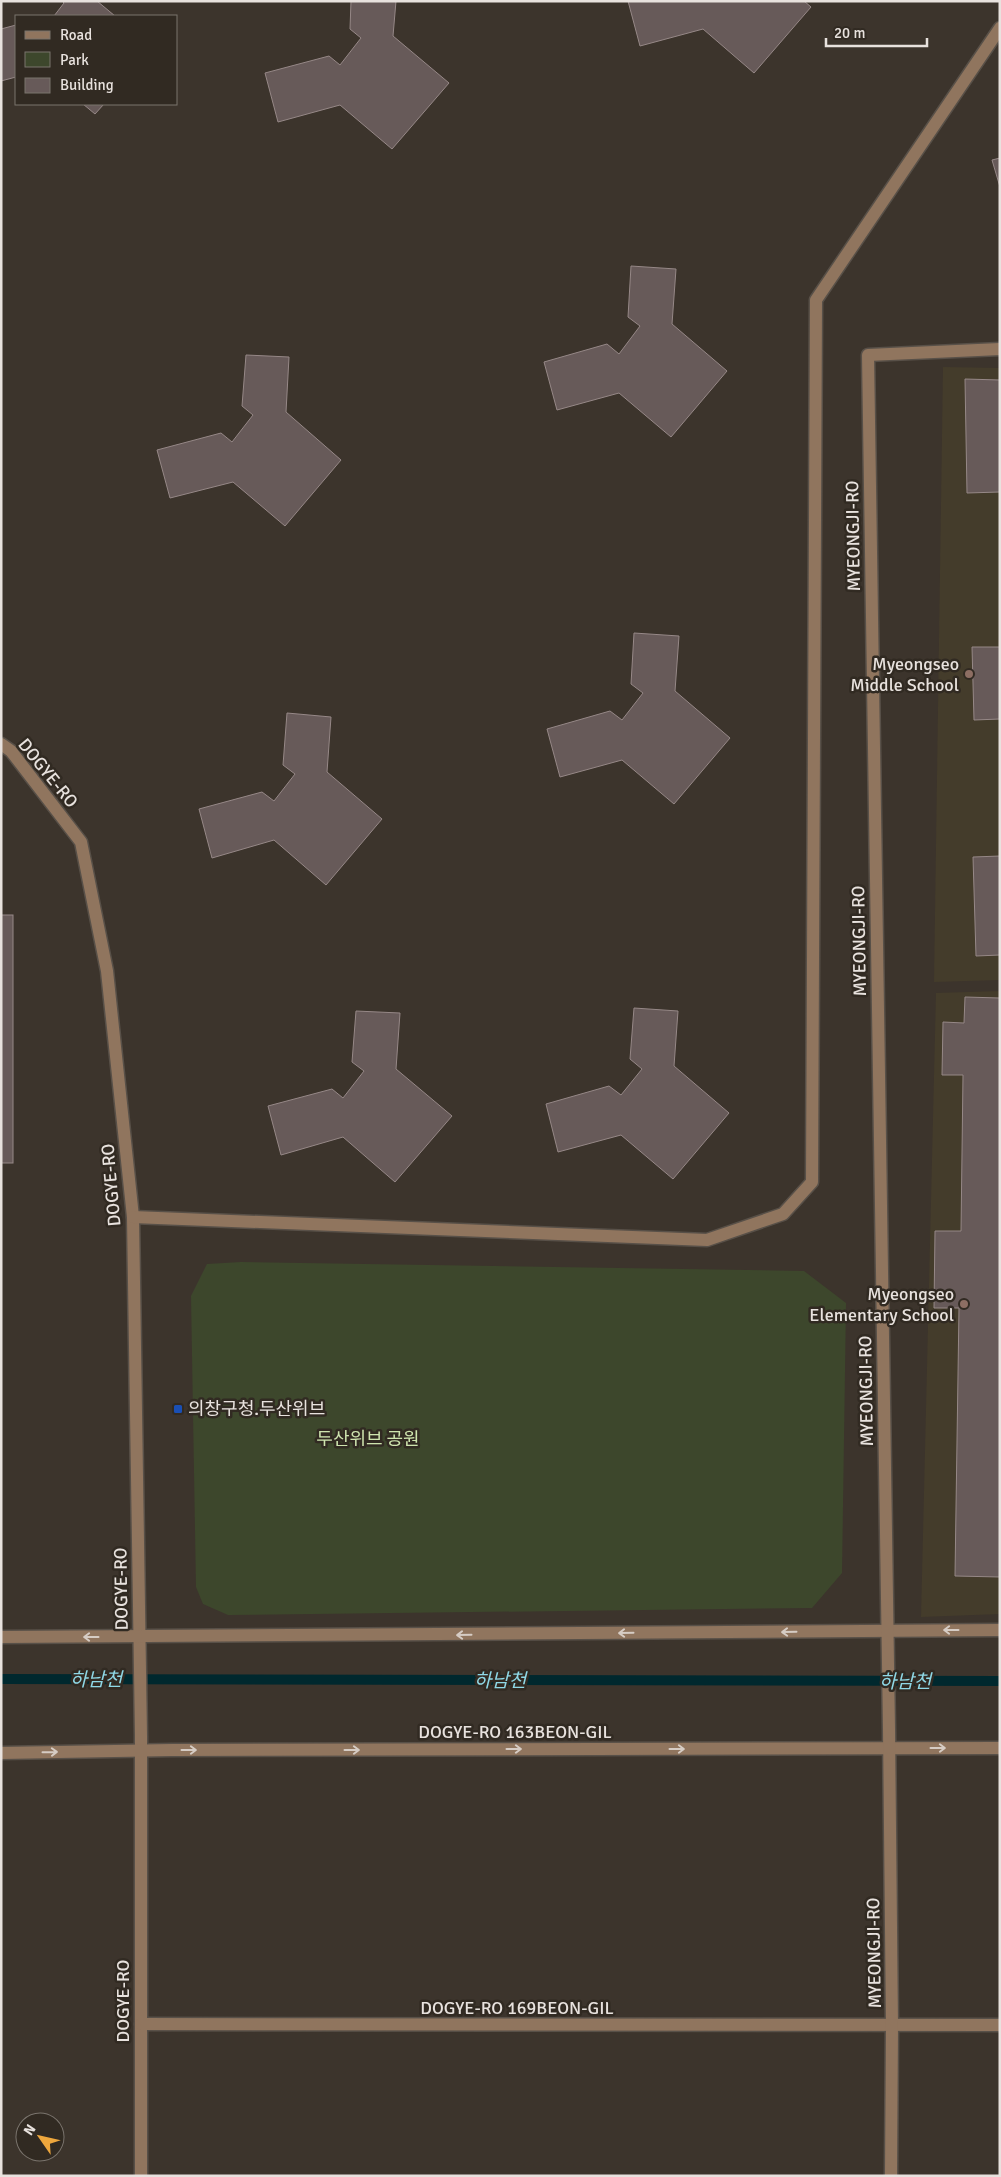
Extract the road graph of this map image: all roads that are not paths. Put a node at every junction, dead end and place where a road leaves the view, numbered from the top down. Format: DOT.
graph roads {
  1 [pos="1000,28"];
  2 [pos="1000,348"];
  3 [pos="1,744"];
  4 [pos="133,1217"];
  5 [pos="1000,1630"];
  6 [pos="887,1631"];
  7 [pos="1,1637"];
  8 [pos="140,1638"];
  9 [pos="889,1748"];
  10 [pos="1000,1748"];
  11 [pos="141,1751"];
  12 [pos="1,1753"];
  13 [pos="141,2024"];
  14 [pos="1000,2025"];
  15 [pos="892,2026"];
  16 [pos="141,2176"];
  17 [pos="891,2176"];
  1 -- 4 [label="street"];
  2 -- 6 [label="street, MYEONGJI-RO"];
  3 -- 4 [label="street, DOGYE-RO"];
  4 -- 8 [label="street, DOGYE-RO"];
  5 -- 6 [label="street, one-way"];
  6 -- 8 [label="street, one-way"];
  6 -- 9 [label="street, MYEONGJI-RO"];
  8 -- 7 [label="street, one-way"];
  8 -- 11 [label="street, DOGYE-RO"];
  9 -- 10 [label="street, DOGYE-RO 163BEON-GIL, one-way"];
  11 -- 9 [label="street, DOGYE-RO 163BEON-GIL, one-way"];
  9 -- 15 [label="street, MYEONGJI-RO"];
  12 -- 11 [label="street, DOGYE-RO 163BEON-GIL, one-way"];
  11 -- 13 [label="street, DOGYE-RO"];
  13 -- 15 [label="street, DOGYE-RO 169BEON-GIL"];
  13 -- 16 [label="street, DOGYE-RO"];
  14 -- 15 [label="street, DOGYE-RO 169BEON-GIL"];
  15 -- 17 [label="street, MYEONGJI-RO"];
}
